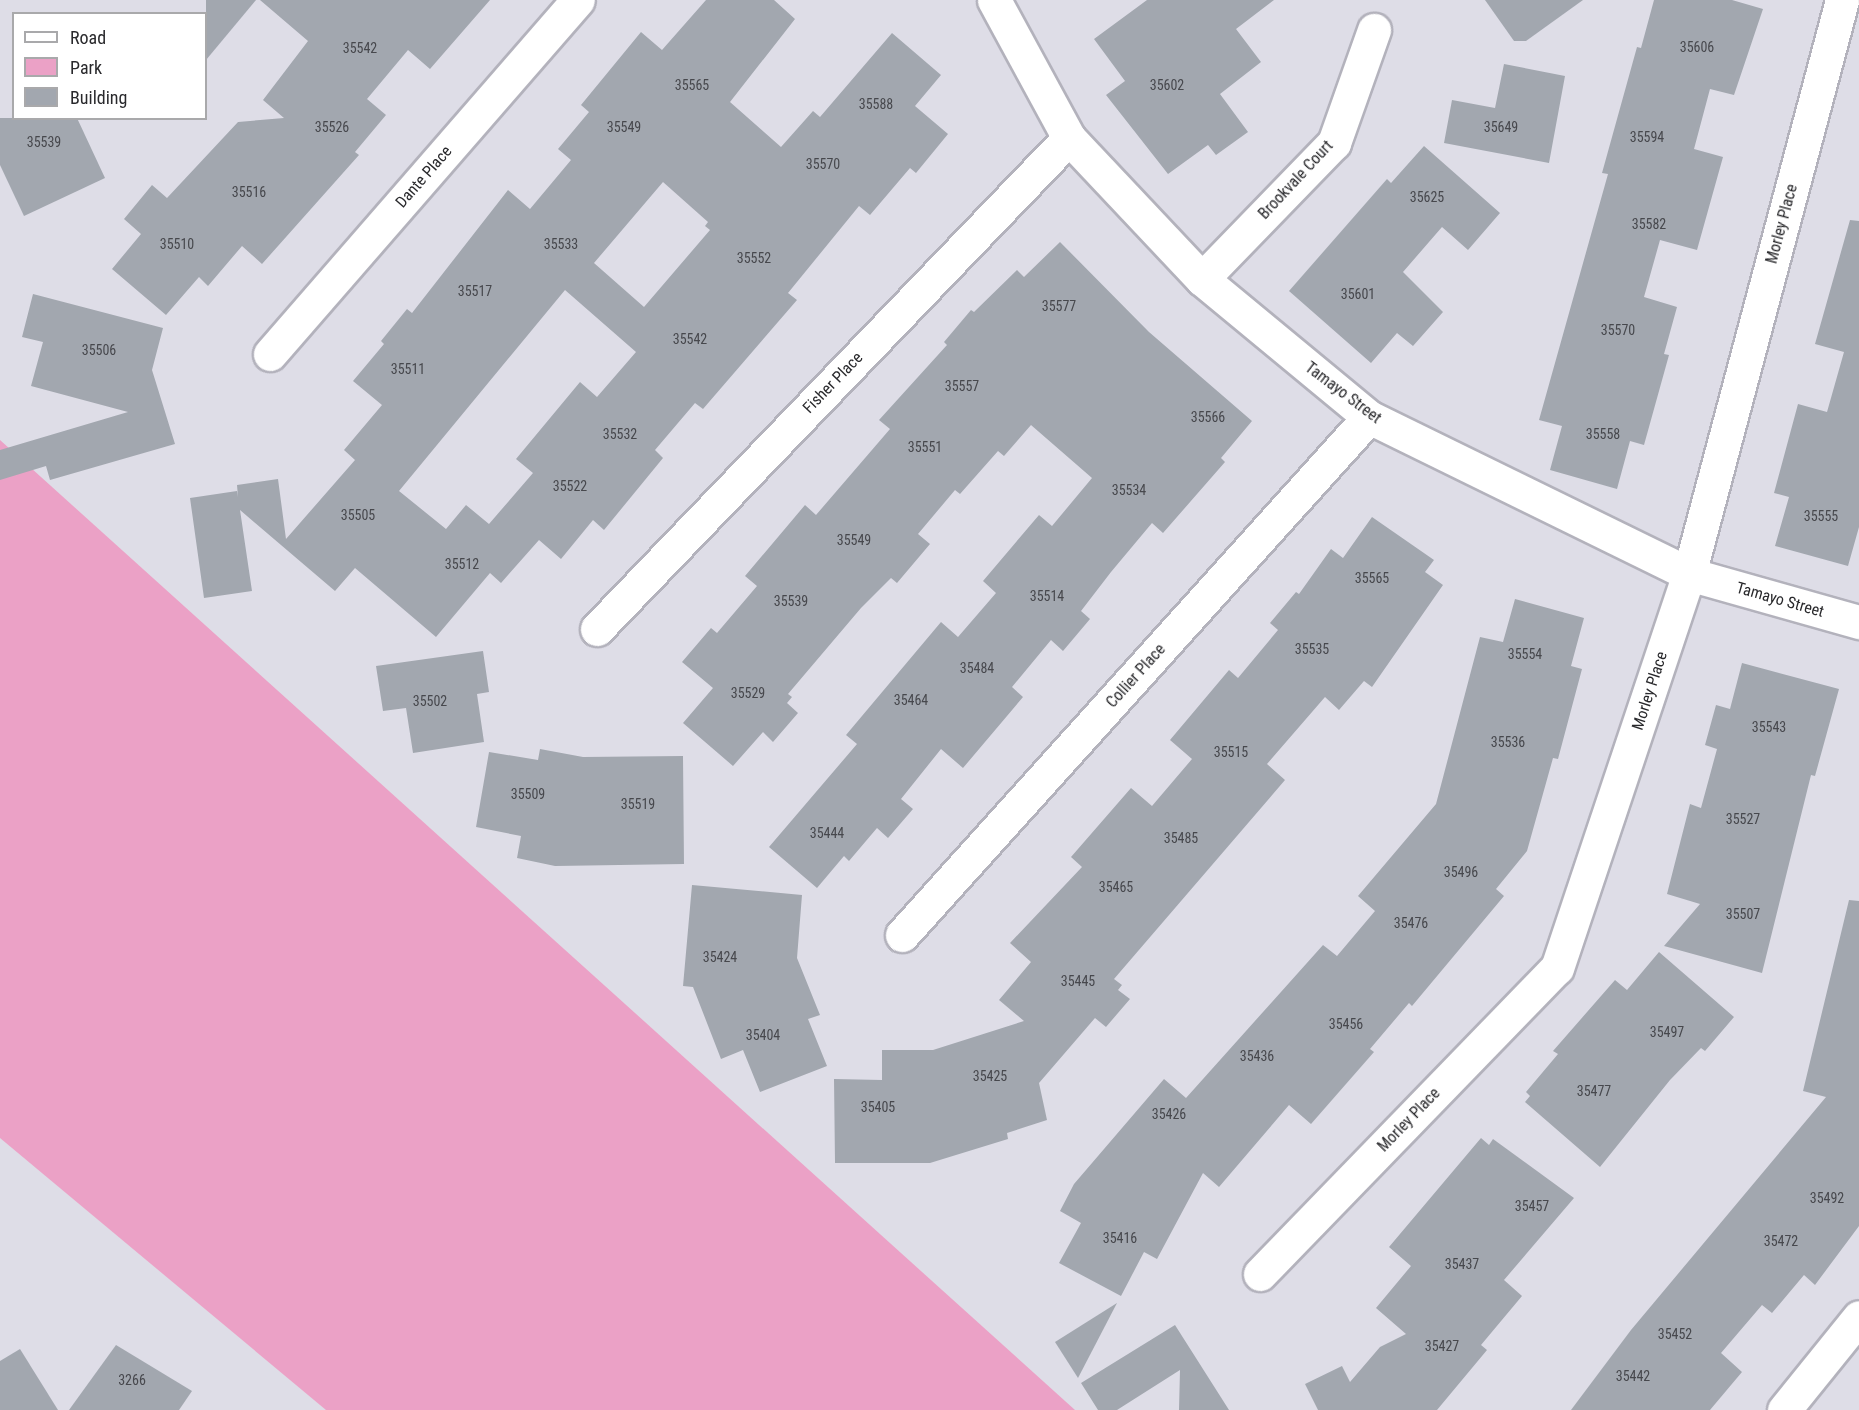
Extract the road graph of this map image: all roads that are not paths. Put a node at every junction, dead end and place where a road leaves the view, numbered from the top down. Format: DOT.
graph roads {
  1 [pos="578,0"];
  2 [pos="994,0"];
  3 [pos="1842,0"];
  4 [pos="1374,30"];
  5 [pos="1069,138"];
  6 [pos="1202,279"];
  7 [pos="270,354"];
  8 [pos="1369,417"];
  9 [pos="1689,574"];
  10 [pos="1859,622"];
  11 [pos="597,629"];
  12 [pos="902,935"];
  13 [pos="1260,1274"];
  14 [pos="1859,1317"];
  15 [pos="1784,1410"];
  1 -- 7 [label="street, Dante Place"];
  2 -- 5 [label="street, Tamayo Street"];
  3 -- 9 [label="street, Morley Place"];
  4 -- 6 [label="street, Brookvale Court"];
  5 -- 6 [label="street, Tamayo Street"];
  5 -- 11 [label="street, Fisher Place"];
  6 -- 8 [label="street, Tamayo Street"];
  8 -- 9 [label="street, Tamayo Street"];
  8 -- 12 [label="street, Collier Place"];
  9 -- 10 [label="street, Tamayo Street"];
  9 -- 13 [label="street, Morley Place"];
  14 -- 15 [label="street"];
}
